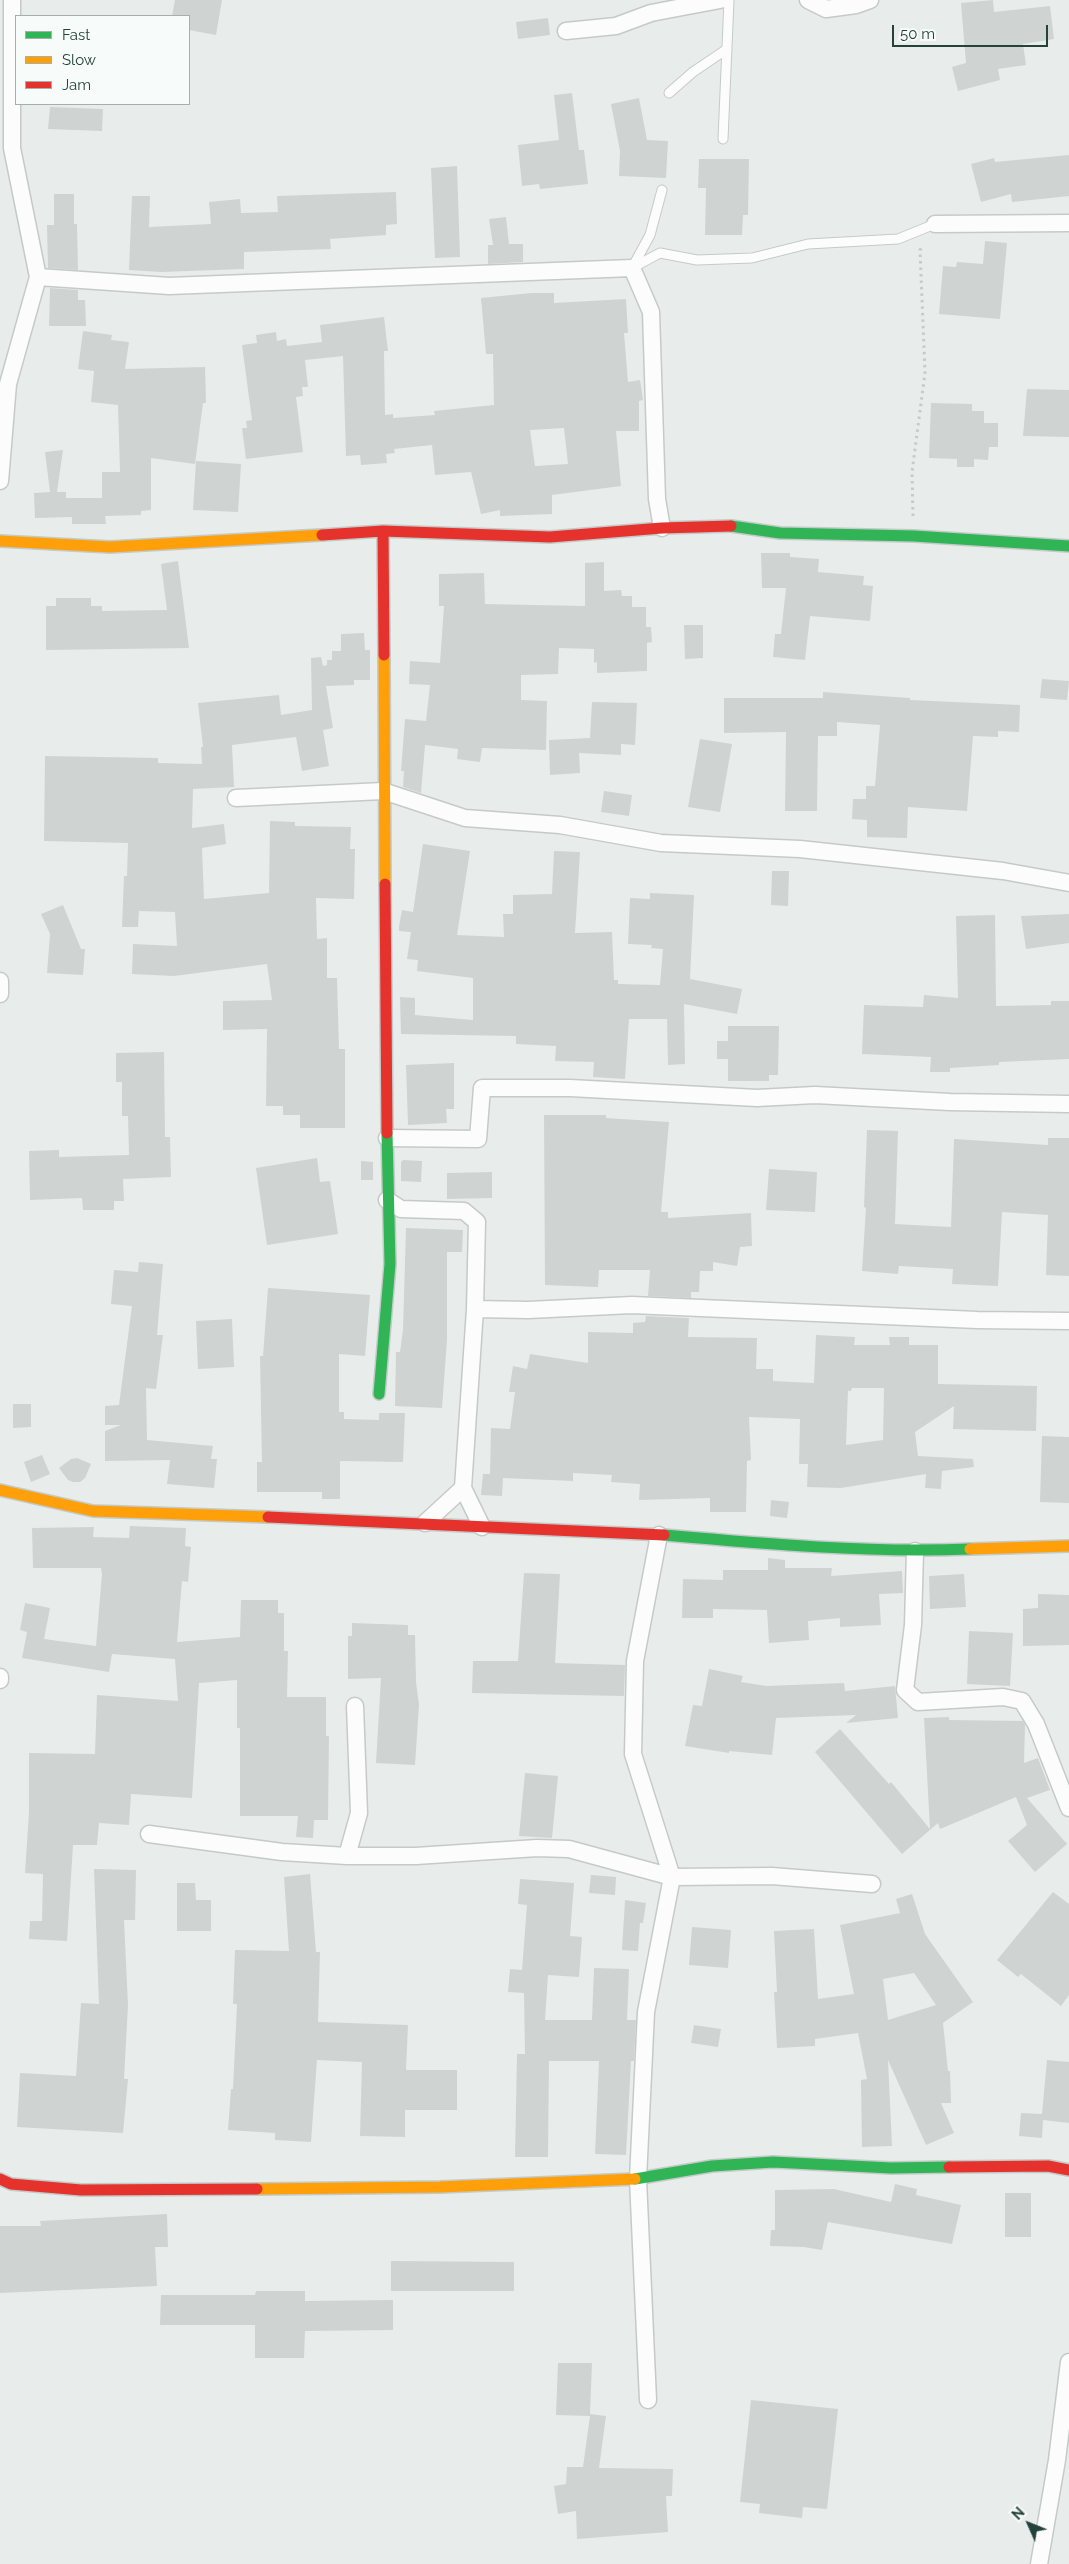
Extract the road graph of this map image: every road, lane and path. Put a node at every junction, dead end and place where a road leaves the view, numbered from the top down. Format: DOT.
graph roads {
  1 [pos="12,0"];
  2 [pos="720,0"];
  3 [pos="729,0"];
  4 [pos="808,0"];
  5 [pos="870,0"];
  6 [pos="566,31"];
  7 [pos="727,49"];
  8 [pos="669,93"];
  9 [pos="723,139"];
  10 [pos="6,147"];
  11 [pos="662,190"];
  12 [pos="1069,222"];
  13 [pos="935,224"];
  14 [pos="632,268"];
  15 [pos="38,277"];
  16 [pos="4,384"];
  17 [pos="0,482"];
  18 [pos="662,528"];
  19 [pos="384,531"];
  20 [pos="914,536"];
  21 [pos="0,541"];
  22 [pos="1069,546"];
  23 [pos="383,791"];
  24 [pos="236,798"];
  25 [pos="1069,883"];
  26 [pos="0,981"];
  27 [pos="0,994"];
  28 [pos="1069,1104"];
  29 [pos="387,1138"];
  30 [pos="387,1200"];
  31 [pos="475,1309"];
  32 [pos="1069,1321"];
  33 [pos="378,1394"];
  34 [pos="463,1488"];
  35 [pos="0,1490"];
  36 [pos="425,1523"];
  37 [pos="482,1527"];
  38 [pos="659,1535"];
  39 [pos="1069,1546"];
  40 [pos="915,1551"];
  41 [pos="355,1706"];
  42 [pos="1069,1808"];
  43 [pos="149,1834"];
  44 [pos="346,1856"];
  45 [pos="672,1877"];
  46 [pos="872,1884"];
  47 [pos="1069,2170"];
  48 [pos="0,2179"];
  49 [pos="638,2179"];
  50 [pos="1069,2362"];
  51 [pos="648,2400"];
  52 [pos="1039,2564"];
  1 -- 10 [label="street"];
  2 -- 6 [label="street"];
  3 -- 7 [label="lane"];
  4 -- 5 [label="street"];
  7 -- 8 [label="lane"];
  7 -- 9 [label="lane"];
  10 -- 15 [label="street"];
  11 -- 14 [label="lane"];
  12 -- 13 [label="street"];
  13 -- 14 [label="lane"];
  13 -- 20 [label="path"];
  14 -- 15 [label="street"];
  14 -- 18 [label="street"];
  15 -- 16 [label="street"];
  16 -- 17 [label="street"];
  18 -- 19 [label="street"];
  18 -- 20 [label="street"];
  19 -- 21 [label="street"];
  19 -- 23 [label="street"];
  20 -- 22 [label="street"];
  23 -- 24 [label="street"];
  23 -- 25 [label="street"];
  23 -- 29 [label="street"];
  26 -- 27 [label="street"];
  28 -- 29 [label="street"];
  29 -- 30 [label="street"];
  30 -- 31 [label="street"];
  30 -- 33 [label="street"];
  31 -- 32 [label="street"];
  31 -- 34 [label="street"];
  34 -- 36 [label="street"];
  34 -- 37 [label="street"];
  35 -- 36 [label="street"];
  36 -- 37 [label="street"];
  37 -- 38 [label="street"];
  38 -- 40 [label="street"];
  38 -- 45 [label="street"];
  39 -- 40 [label="street"];
  40 -- 42 [label="street"];
  41 -- 44 [label="street"];
  43 -- 44 [label="street"];
  44 -- 45 [label="street"];
  45 -- 46 [label="street"];
  45 -- 49 [label="street"];
  47 -- 49 [label="street"];
  48 -- 49 [label="street"];
  49 -- 51 [label="street"];
  50 -- 52 [label="street"];
}
